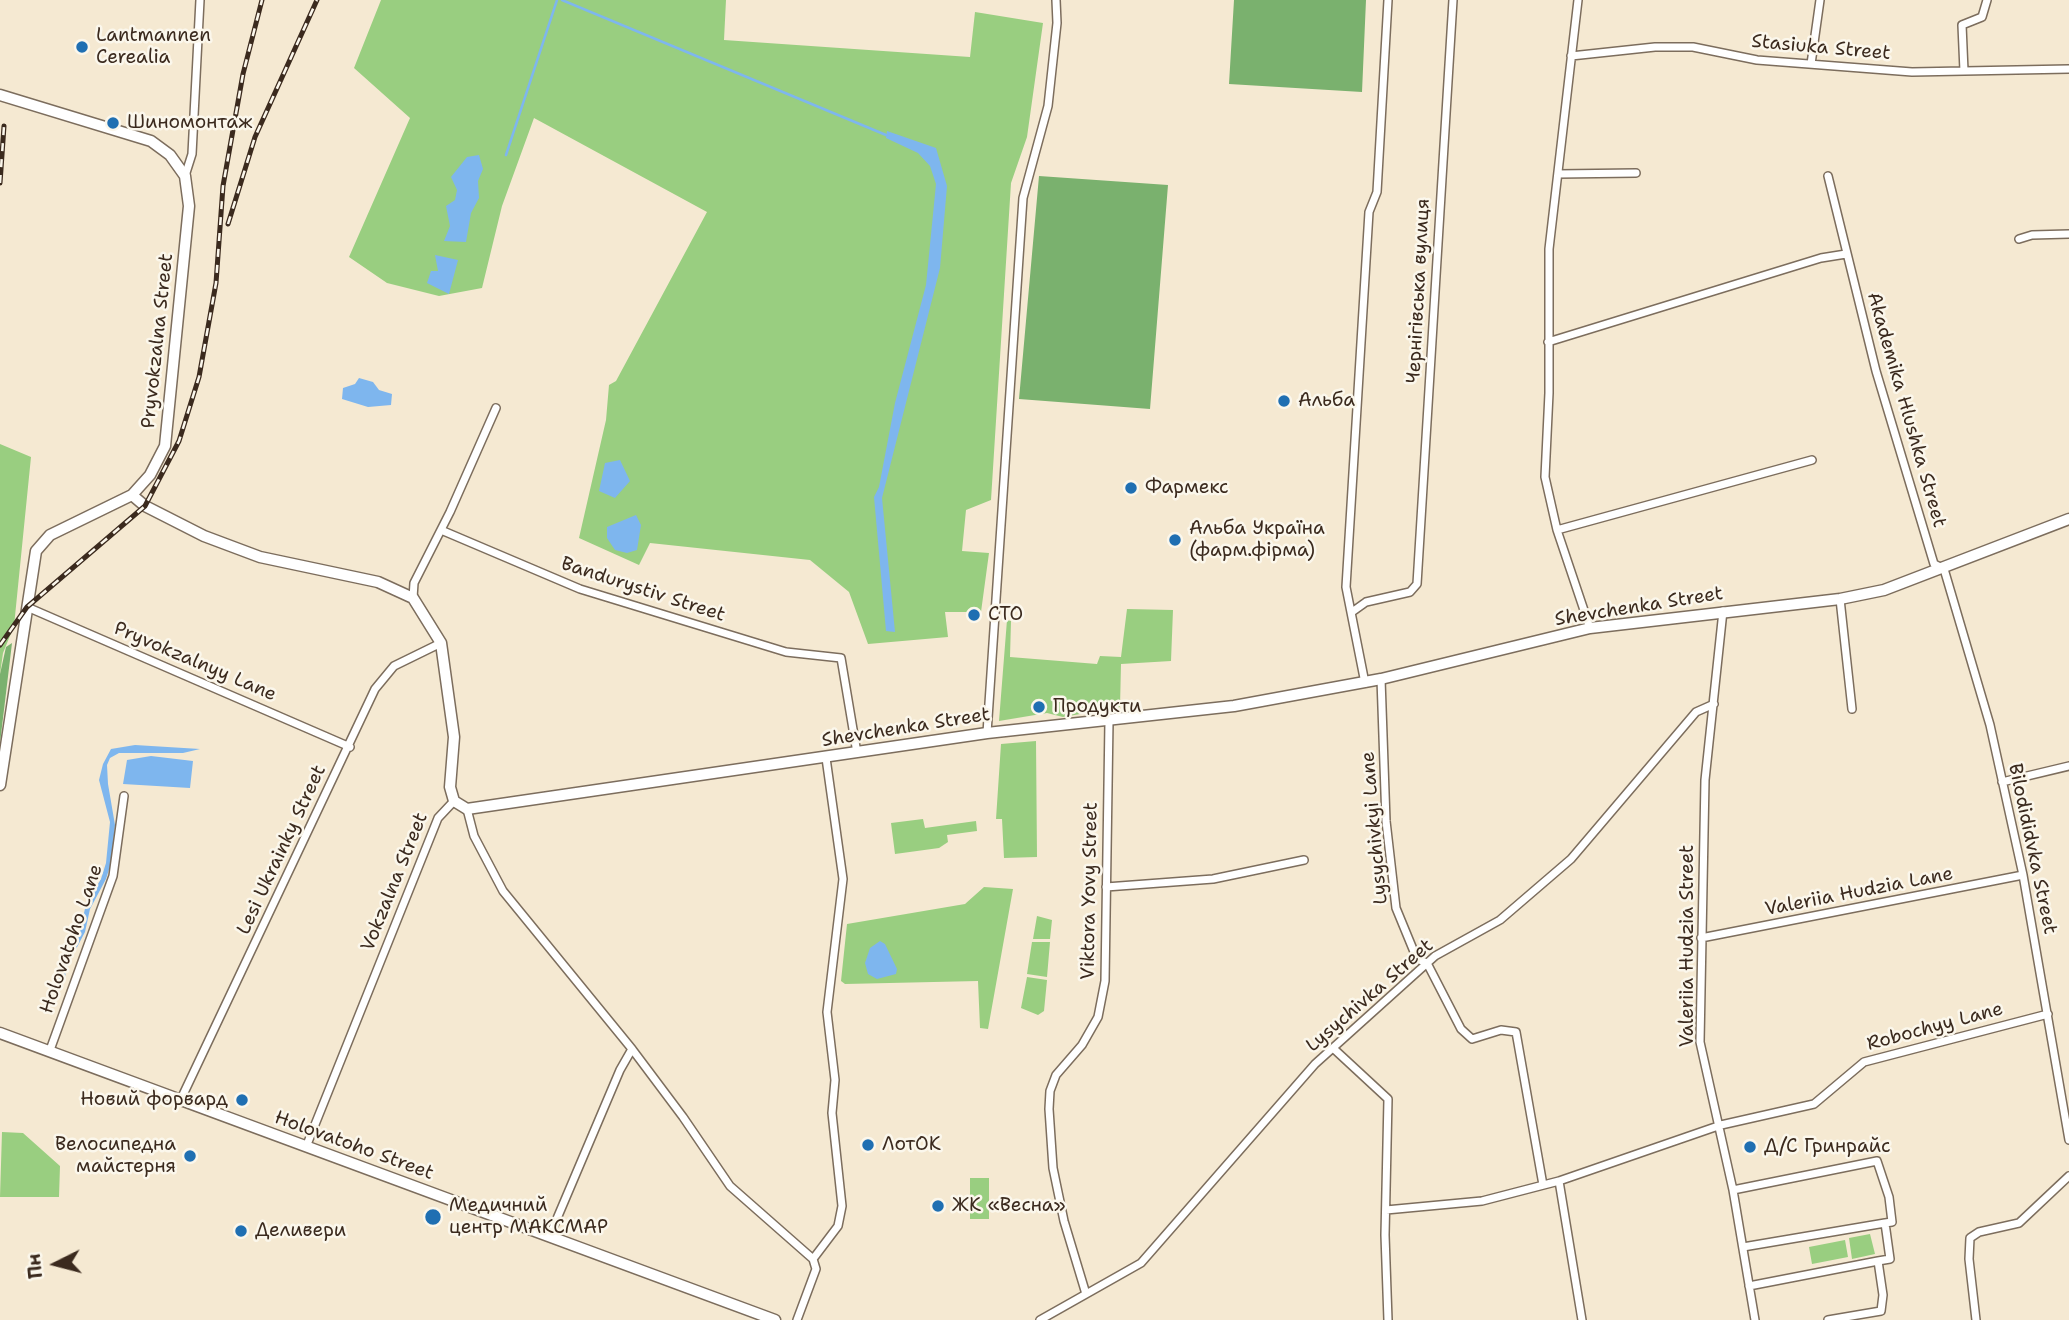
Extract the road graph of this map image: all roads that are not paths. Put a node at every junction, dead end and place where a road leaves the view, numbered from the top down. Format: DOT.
graph roads {
  1 [pos="200,0"];
  2 [pos="1056,0"];
  3 [pos="1388,0"];
  4 [pos="1453,0"];
  5 [pos="1578,0"];
  6 [pos="1820,0"];
  7 [pos="1987,0"];
  8 [pos="1571,56"];
  9 [pos="1811,64"];
  10 [pos="2069,69"];
  11 [pos="1964,71"];
  12 [pos="0,95"];
  13 [pos="1636,173"];
  14 [pos="1558,174"];
  15 [pos="185,176"];
  16 [pos="1828,176"];
  17 [pos="2069,234"];
  18 [pos="2019,239"];
  19 [pos="1846,254"];
  20 [pos="1548,342"];
  21 [pos="496,408"];
  22 [pos="1812,460"];
  23 [pos="132,495"];
  24 [pos="2069,519"];
  25 [pos="441,530"];
  26 [pos="1557,530"];
  27 [pos="1944,569"];
  28 [pos="413,598"];
  29 [pos="1840,599"];
  30 [pos="27,607"];
  31 [pos="1723,611"];
  32 [pos="1352,612"];
  33 [pos="1590,628"];
  34 [pos="441,643"];
  35 [pos="1381,679"];
  36 [pos="1365,682"];
  37 [pos="1714,704"];
  38 [pos="1852,709"];
  39 [pos="1109,721"];
  40 [pos="987,733"];
  41 [pos="349,747"];
  42 [pos="857,753"];
  43 [pos="826,758"];
  44 [pos="2069,766"];
  45 [pos="2002,782"];
  46 [pos="0,785"];
  47 [pos="124,796"];
  48 [pos="454,801"];
  49 [pos="467,809"];
  50 [pos="1304,860"];
  51 [pos="2023,875"];
  52 [pos="1106,887"];
  53 [pos="1702,938"];
  54 [pos="1427,963"];
  55 [pos="2048,1014"];
  56 [pos="0,1033"];
  57 [pos="632,1049"];
  58 [pos="1334,1049"];
  59 [pos="50,1050"];
  60 [pos="181,1099"];
  61 [pos="1721,1125"];
  62 [pos="2069,1140"];
  63 [pos="306,1147"];
  64 [pos="2069,1176"];
  65 [pos="1559,1181"];
  66 [pos="1543,1185"];
  67 [pos="1733,1190"];
  68 [pos="1386,1210"];
  69 [pos="1885,1223"];
  70 [pos="550,1234"];
  71 [pos="1743,1247"];
  72 [pos="813,1259"];
  73 [pos="1878,1261"];
  74 [pos="1749,1286"];
  75 [pos="1086,1294"];
  76 [pos="775,1320"];
  77 [pos="797,1320"];
  78 [pos="1040,1320"];
  79 [pos="1388,1320"];
  80 [pos="1582,1320"];
  81 [pos="1755,1320"];
  82 [pos="1828,1320"];
  83 [pos="1976,1320"];
  1 -- 15 [label="street, Pryvokzalna Street"];
  2 -- 40 [label="street"];
  3 -- 32 [label="street"];
  4 -- 32 [label="street, Чернігівська вулиця"];
  5 -- 8 [label="street"];
  6 -- 9 [label="street"];
  7 -- 11 [label="street"];
  8 -- 9 [label="street, Stasiuka Street"];
  8 -- 14 [label="street"];
  9 -- 11 [label="street, Stasiuka Street"];
  10 -- 11 [label="street, Stasiuka Street"];
  12 -- 15 [label="main road"];
  13 -- 14 [label="street"];
  14 -- 20 [label="street"];
  15 -- 23 [label="main road, Pryvokzalna Street"];
  16 -- 19 [label="street, Akademika Hlushka Street"];
  17 -- 18 [label="street"];
  19 -- 20 [label="street"];
  19 -- 27 [label="street, Akademika Hlushka Street"];
  20 -- 26 [label="street"];
  21 -- 25 [label="street"];
  22 -- 26 [label="street"];
  23 -- 28 [label="main road"];
  23 -- 30 [label="main road, Pryvokzalna Street"];
  24 -- 27 [label="main road, Shevchenka Street"];
  25 -- 28 [label="street"];
  25 -- 42 [label="street, Bandurystiv Street"];
  26 -- 33 [label="street"];
  27 -- 29 [label="main road, Shevchenka Street"];
  27 -- 45 [label="street, Bilodididvka Street"];
  28 -- 34 [label="main road, Vokzalna Street"];
  29 -- 31 [label="main road, Shevchenka Street"];
  29 -- 38 [label="street"];
  30 -- 41 [label="street, Pryvokzalnyy Lane"];
  30 -- 46 [label="main road, Pryvokzalna Street"];
  31 -- 33 [label="main road, Shevchenka Street"];
  31 -- 37 [label="street, Valeriia Hudzia Street"];
  32 -- 36 [label="street"];
  33 -- 35 [label="main road, Shevchenka Street"];
  34 -- 41 [label="street, Lesi Ukrainky Street"];
  34 -- 48 [label="main road, Vokzalna Street"];
  35 -- 36 [label="main road, Shevchenka Street"];
  35 -- 54 [label="street, Lysychivkyi Lane"];
  36 -- 39 [label="main road, Shevchenka Street"];
  37 -- 53 [label="street, Valeriia Hudzia Street"];
  37 -- 54 [label="street, Lysychivka Street"];
  39 -- 40 [label="main road, Shevchenka Street"];
  39 -- 52 [label="street, Viktora Yovy Street"];
  40 -- 42 [label="main road, Shevchenka Street"];
  41 -- 60 [label="street, Lesi Ukrainky Street"];
  42 -- 43 [label="main road, Shevchenka Street"];
  43 -- 49 [label="main road, Shevchenka Street"];
  43 -- 72 [label="street"];
  44 -- 45 [label="street"];
  45 -- 51 [label="street, Bilodididvka Street"];
  47 -- 59 [label="street, Holovatoho Lane"];
  48 -- 49 [label="main road"];
  48 -- 63 [label="street, Vokzalna Street"];
  49 -- 57 [label="street"];
  50 -- 52 [label="street"];
  51 -- 53 [label="street, Valeriia Hudzia Lane"];
  51 -- 55 [label="street, Bilodididvka Street"];
  52 -- 75 [label="street, Viktora Yovy Street"];
  53 -- 61 [label="street, Valeriia Hudzia Street"];
  54 -- 58 [label="street, Lysychivka Street"];
  54 -- 66 [label="street, Lysychivkyi Lane"];
  55 -- 61 [label="street, Robochyy Lane"];
  55 -- 62 [label="street, Bilodididvka Street"];
  56 -- 59 [label="main road, Holovatoho Street"];
  57 -- 70 [label="street"];
  57 -- 72 [label="street"];
  58 -- 68 [label="street"];
  58 -- 75 [label="street, Lysychivka Street"];
  59 -- 60 [label="main road, Holovatoho Street"];
  60 -- 63 [label="main road, Holovatoho Street"];
  61 -- 65 [label="street, Robochyy Lane"];
  61 -- 67 [label="street, Valeriia Hudzia Street"];
  63 -- 70 [label="main road, Holovatoho Street"];
  64 -- 83 [label="street"];
  65 -- 66 [label="street, Robochyy Lane"];
  65 -- 80 [label="street"];
  66 -- 68 [label="street, Robochyy Lane"];
  67 -- 69 [label="street"];
  67 -- 71 [label="street, Valeriia Hudzia Street"];
  68 -- 79 [label="street"];
  69 -- 71 [label="street"];
  69 -- 73 [label="street"];
  70 -- 76 [label="main road, Holovatoho Street"];
  71 -- 74 [label="street, Valeriia Hudzia Street"];
  72 -- 77 [label="street"];
  73 -- 74 [label="street"];
  73 -- 82 [label="street"];
  74 -- 81 [label="street, Valeriia Hudzia Street"];
  75 -- 78 [label="street, Lysychivka Street"];
}
